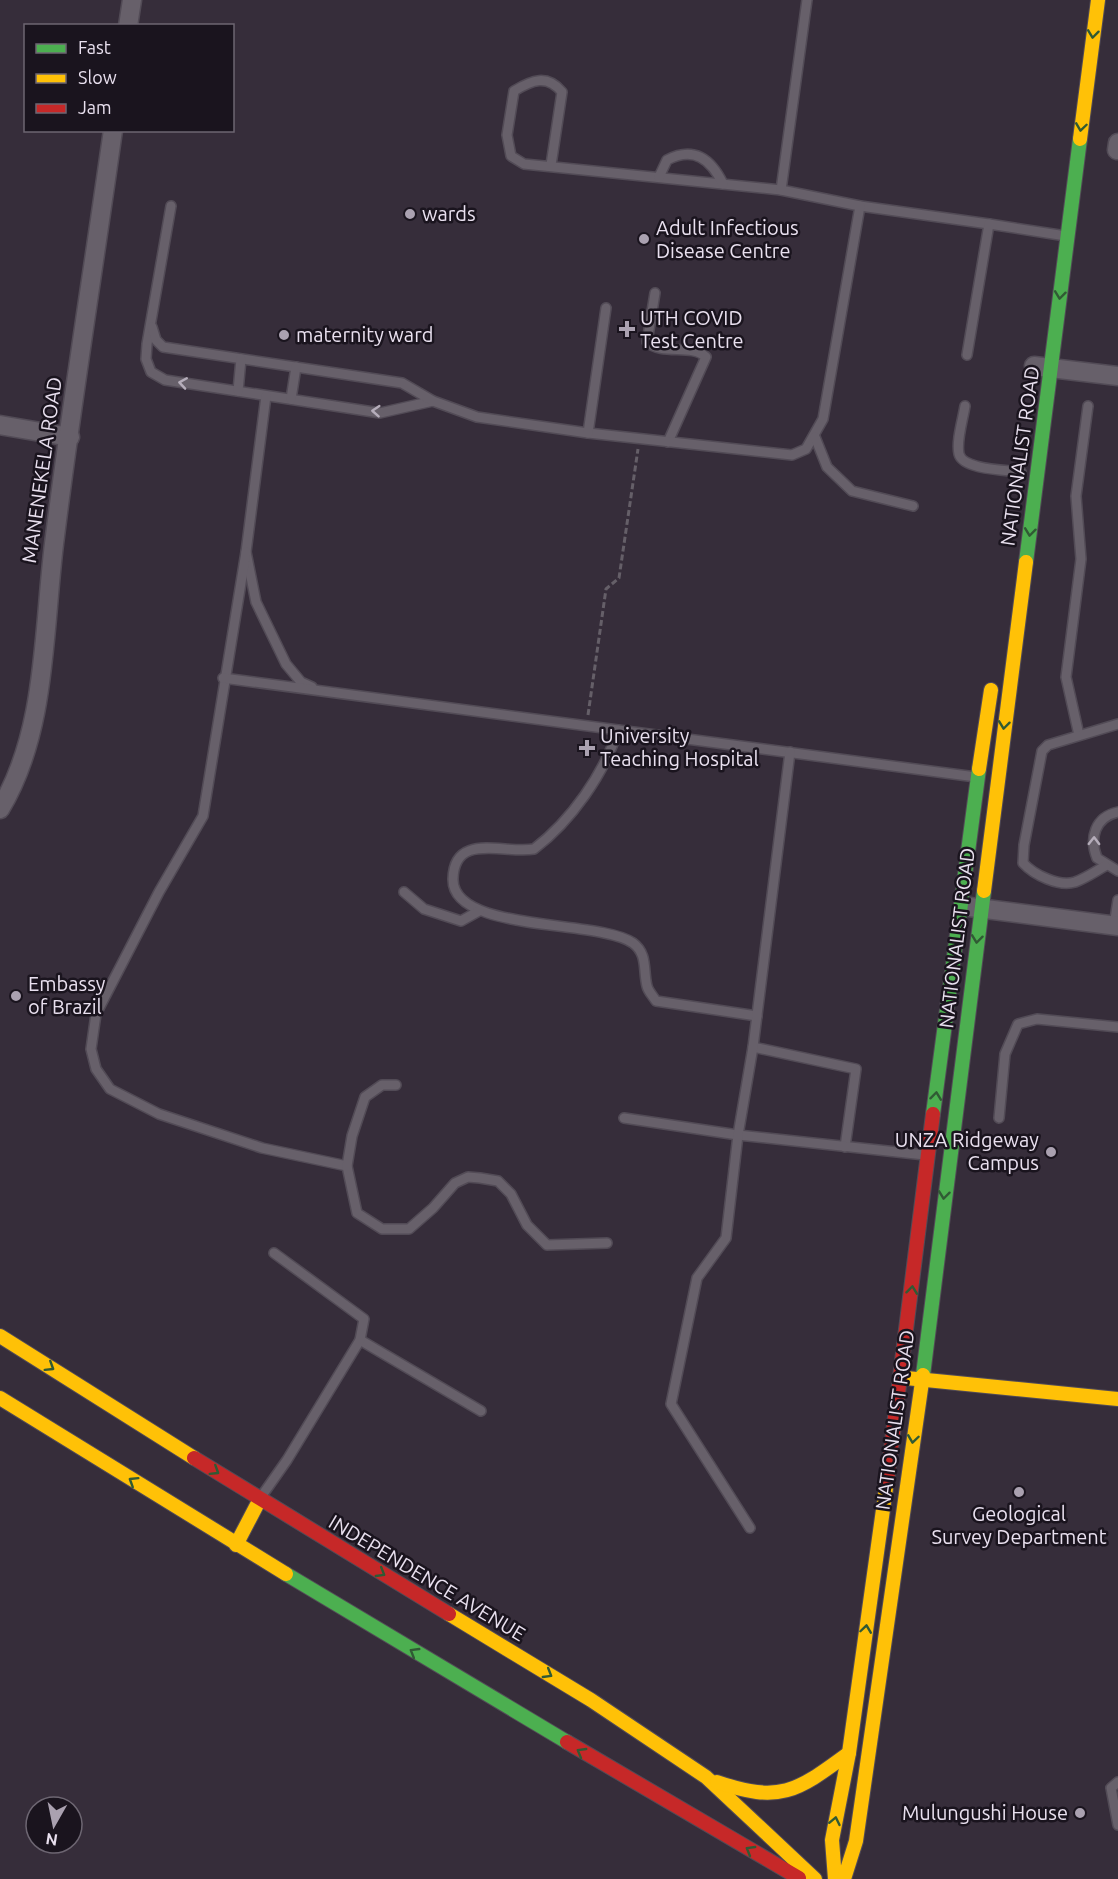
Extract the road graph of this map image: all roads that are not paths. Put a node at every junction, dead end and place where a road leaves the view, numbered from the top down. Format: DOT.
graph roads {
  1 [pos="132,0"];
  2 [pos="807,0"];
  3 [pos="1098,0"];
  4 [pos="128,24"];
  5 [pos="113,132"];
  6 [pos="1118,143"];
  7 [pos="1117,150"];
  8 [pos="551,165"];
  9 [pos="659,177"];
  10 [pos="723,184"];
  11 [pos="781,190"];
  12 [pos="171,206"];
  13 [pos="860,206"];
  14 [pos="989,224"];
  15 [pos="1067,237"];
  16 [pos="655,293"];
  17 [pos="606,308"];
  18 [pos="152,327"];
  19 [pos="967,355"];
  20 [pos="241,359"];
  21 [pos="1038,366"];
  22 [pos="296,367"];
  23 [pos="1118,374"];
  24 [pos="238,391"];
  25 [pos="267,396"];
  26 [pos="291,399"];
  27 [pos="433,401"];
  28 [pos="1088,405"];
  29 [pos="965,406"];
  30 [pos="0,425"];
  31 [pos="588,433"];
  32 [pos="815,436"];
  33 [pos="70,437"];
  34 [pos="668,442"];
  35 [pos="1021,472"];
  36 [pos="913,506"];
  37 [pos="246,552"];
  38 [pos="223,678"];
  39 [pos="993,678"];
  40 [pos="316,689"];
  41 [pos="1118,724"];
  42 [pos="618,730"];
  43 [pos="1079,735"];
  44 [pos="790,752"];
  45 [pos="977,777"];
  46 [pos="0,809"];
  47 [pos="1118,812"];
  48 [pos="1105,866"];
  49 [pos="1118,871"];
  50 [pos="404,892"];
  51 [pos="1118,900"];
  52 [pos="959,906"];
  53 [pos="981,908"];
  54 [pos="479,911"];
  55 [pos="1116,926"];
  56 [pos="758,1016"];
  57 [pos="1118,1027"];
  58 [pos="753,1047"];
  59 [pos="396,1085"];
  60 [pos="624,1118"];
  61 [pos="999,1118"];
  62 [pos="738,1135"];
  63 [pos="845,1147"];
  64 [pos="928,1156"];
  65 [pos="949,1159"];
  66 [pos="347,1166"];
  67 [pos="607,1243"];
  68 [pos="274,1253"];
  69 [pos="0,1336"];
  70 [pos="360,1340"];
  71 [pos="901,1378"];
  72 [pos="922,1381"];
  73 [pos="0,1398"];
  74 [pos="1118,1399"];
  75 [pos="481,1410"];
  76 [pos="260,1499"];
  77 [pos="750,1528"];
  78 [pos="236,1545"];
  79 [pos="849,1753"];
  80 [pos="706,1777"];
  81 [pos="1118,1782"];
  82 [pos="1118,1825"];
  83 [pos="800,1879"];
  84 [pos="814,1879"];
  85 [pos="835,1879"];
  86 [pos="844,1879"];
  1 -- 4 [label="street"];
  2 -- 11 [label="lane"];
  3 -- 15 [label="main road, NATIONALIST ROAD, one-way"];
  5 -- 33 [label="street, MANENEKELA ROAD"];
  6 -- 7 [label="street"];
  8 -- 8 [label="lane"];
  8 -- 9 [label="lane"];
  9 -- 10 [label="lane"];
  9 -- 10 [label="lane"];
  10 -- 11 [label="lane"];
  11 -- 13 [label="lane"];
  12 -- 18 [label="lane"];
  13 -- 14 [label="lane"];
  13 -- 32 [label="lane"];
  14 -- 15 [label="lane"];
  14 -- 19 [label="lane"];
  15 -- 21 [label="main road, NATIONALIST ROAD, one-way"];
  16 -- 34 [label="lane"];
  17 -- 31 [label="lane"];
  18 -- 20 [label="lane"];
  24 -- 18 [label="lane, one-way"];
  20 -- 22 [label="lane"];
  20 -- 24 [label="lane"];
  21 -- 23 [label="street"];
  21 -- 53 [label="main road, NATIONALIST ROAD, one-way"];
  22 -- 26 [label="lane"];
  22 -- 27 [label="lane"];
  24 -- 25 [label="lane"];
  25 -- 26 [label="lane"];
  25 -- 37 [label="lane"];
  27 -- 26 [label="lane, one-way"];
  27 -- 31 [label="lane"];
  28 -- 43 [label="lane"];
  29 -- 35 [label="lane"];
  30 -- 33 [label="street"];
  31 -- 34 [label="lane"];
  32 -- 34 [label="lane"];
  32 -- 36 [label="lane"];
  33 -- 46 [label="street, MANENEKELA ROAD"];
  37 -- 38 [label="lane"];
  37 -- 40 [label="lane"];
  38 -- 40 [label="lane"];
  38 -- 66 [label="lane"];
  39 -- 45 [label="main road, NATIONALIST ROAD"];
  40 -- 42 [label="lane"];
  41 -- 43 [label="lane"];
  42 -- 44 [label="lane"];
  42 -- 54 [label="lane"];
  43 -- 48 [label="lane"];
  44 -- 45 [label="lane"];
  44 -- 56 [label="lane"];
  45 -- 52 [label="main road, NATIONALIST ROAD"];
  48 -- 47 [label="lane, one-way"];
  48 -- 49 [label="lane"];
  50 -- 54 [label="lane"];
  51 -- 55 [label="lane"];
  52 -- 53 [label="street"];
  64 -- 52 [label="main road, NATIONALIST ROAD, one-way"];
  53 -- 55 [label="street"];
  53 -- 65 [label="main road, NATIONALIST ROAD, one-way"];
  54 -- 56 [label="lane"];
  56 -- 58 [label="lane"];
  57 -- 61 [label="lane"];
  58 -- 62 [label="lane"];
  58 -- 63 [label="lane"];
  59 -- 66 [label="lane"];
  60 -- 62 [label="lane"];
  62 -- 63 [label="lane"];
  62 -- 77 [label="lane"];
  63 -- 64 [label="lane"];
  64 -- 65 [label="lane"];
  71 -- 64 [label="main road, NATIONALIST ROAD, one-way"];
  65 -- 72 [label="main road, NATIONALIST ROAD, one-way"];
  66 -- 67 [label="lane"];
  68 -- 70 [label="lane"];
  69 -- 76 [label="main road, INDEPENDENCE AVENUE, one-way"];
  70 -- 75 [label="lane"];
  70 -- 76 [label="lane"];
  71 -- 72 [label="main road"];
  79 -- 71 [label="main road, NATIONALIST ROAD, one-way"];
  72 -- 74 [label="main road"];
  72 -- 86 [label="main road, NATIONALIST ROAD, one-way"];
  78 -- 73 [label="main road, one-way"];
  76 -- 78 [label="main road"];
  76 -- 80 [label="main road, INDEPENDENCE AVENUE, one-way"];
  83 -- 78 [label="main road, one-way"];
  79 -- 80 [label="main road"];
  85 -- 79 [label="main road, NATIONALIST ROAD, one-way"];
  80 -- 84 [label="main road, INDEPENDENCE AVENUE"];
  81 -- 82 [label="lane"];
}
